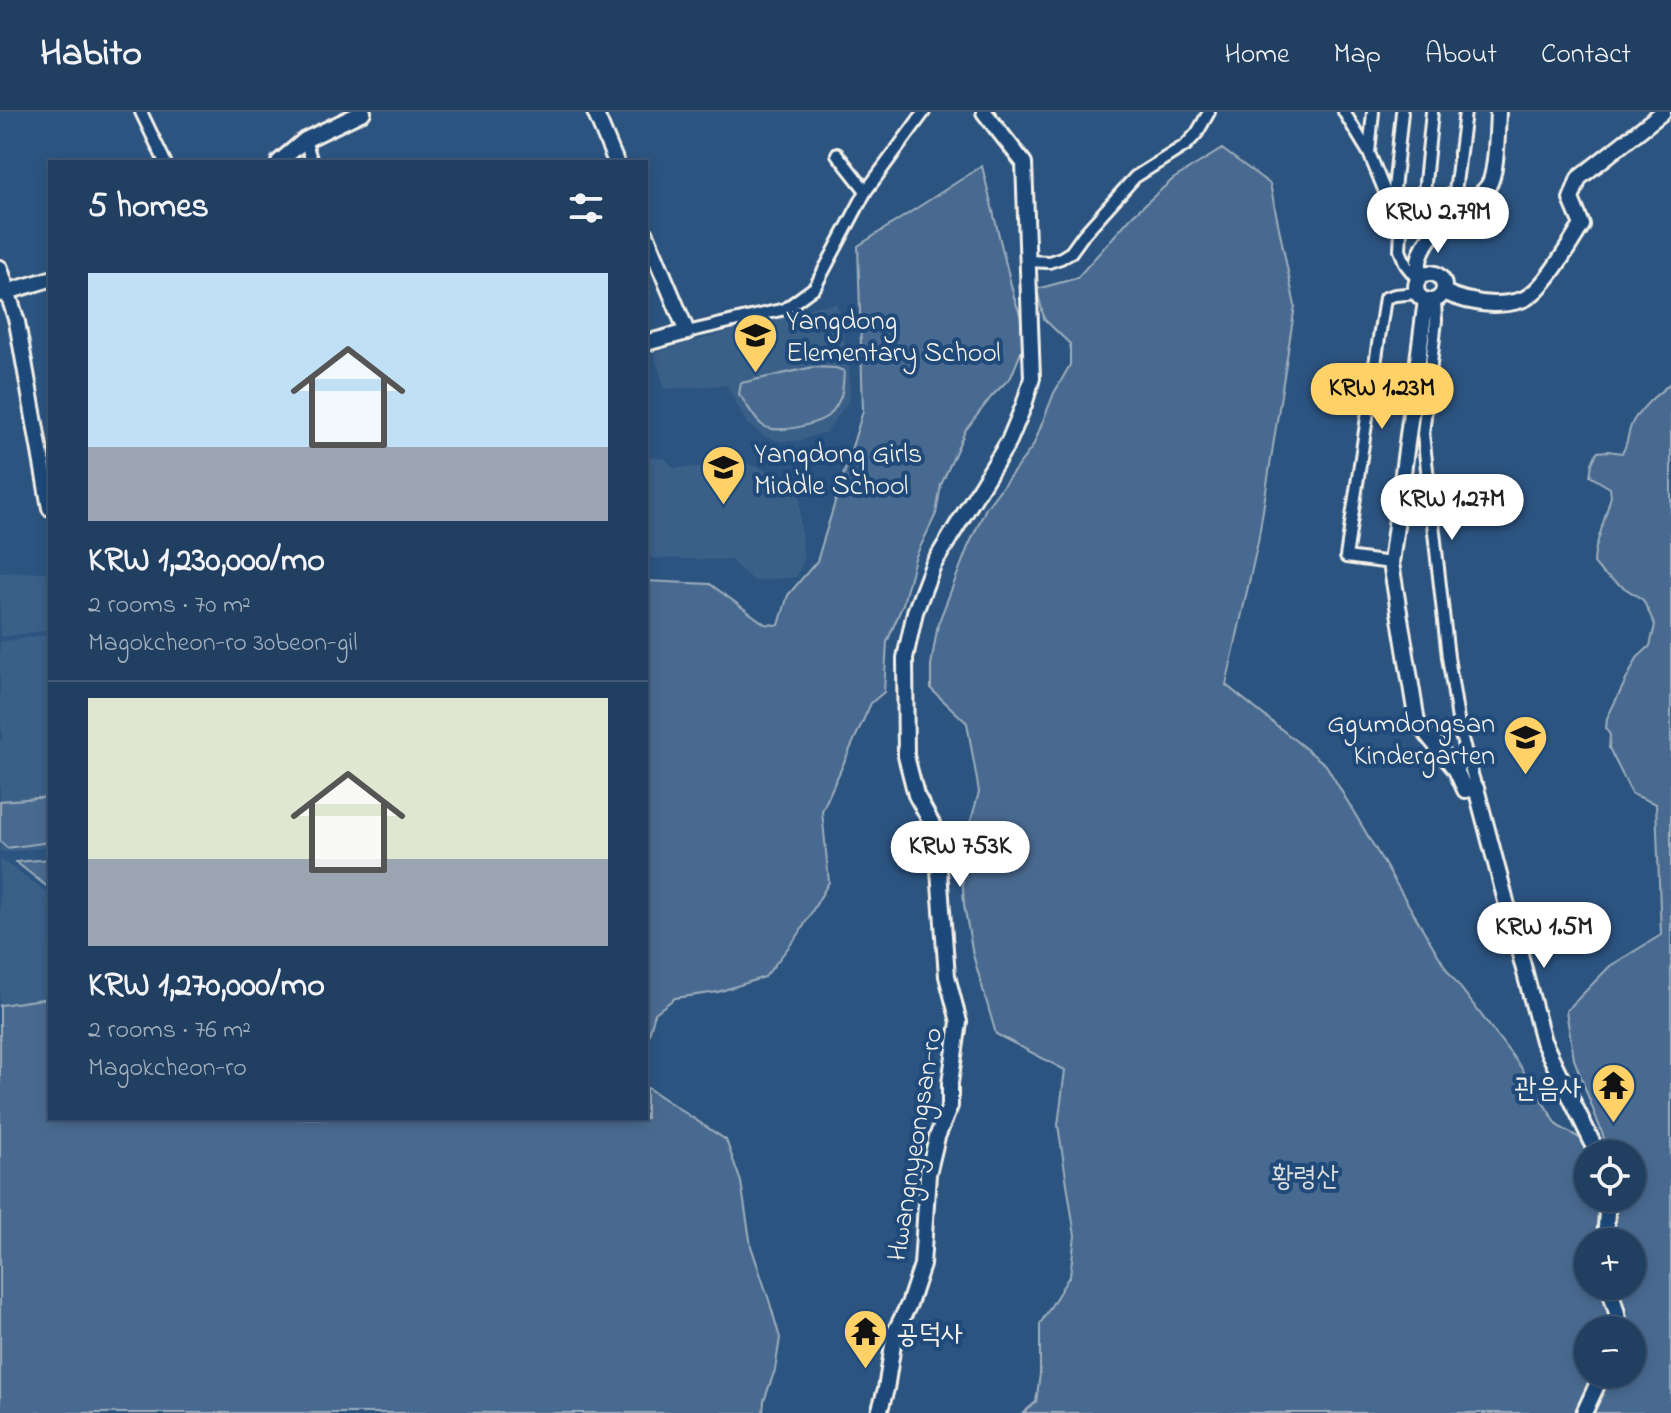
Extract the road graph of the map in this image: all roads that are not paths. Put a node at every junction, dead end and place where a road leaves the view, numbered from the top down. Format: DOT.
graph roads {
  1 [pos="141,112"];
  2 [pos="362,112"];
  3 [pos="595,112"];
  4 [pos="924,112"];
  5 [pos="984,112"];
  6 [pos="1209,112"];
  7 [pos="1344,112"];
  8 [pos="1373,112"];
  9 [pos="1402,112"];
  10 [pos="1432,112"];
  11 [pos="1465,112"];
  12 [pos="1498,112"];
  13 [pos="1663,112"];
  14 [pos="305,140"];
  15 [pos="1369,153"];
  16 [pos="837,154"];
  17 [pos="164,160"];
  18 [pos="281,160"];
  19 [pos="311,160"];
  20 [pos="615,160"];
  21 [pos="866,191"];
  22 [pos="1455,192"];
  23 [pos="1466,205"];
  24 [pos="1392,209"];
  25 [pos="1422,213"];
  26 [pos="648,239"];
  27 [pos="1028,261"];
  28 [pos="0,268"];
  29 [pos="48,280"];
  30 [pos="1427,288"];
  31 [pos="4,293"];
  32 [pos="687,332"];
  33 [pos="648,342"];
  34 [pos="48,497"];
  35 [pos="1391,563"];
  36 [pos="1476,788"];
  37 [pos="1591,1140"];
  38 [pos="1596,1388"];
  39 [pos="879,1413"];
  40 [pos="1584,1413"];
  1 -- 17 [label="street"];
  2 -- 14 [label="street"];
  3 -- 20 [label="street"];
  4 -- 21 [label="street"];
  5 -- 27 [label="street, Hwangnyeongsan-ro"];
  6 -- 27 [label="street"];
  7 -- 15 [label="street"];
  8 -- 15 [label="street"];
  9 -- 24 [label="street"];
  10 -- 25 [label="street"];
  11 -- 22 [label="street"];
  12 -- 23 [label="street"];
  13 -- 30 [label="street"];
  14 -- 18 [label="street"];
  14 -- 19 [label="street"];
  15 -- 24 [label="street"];
  16 -- 21 [label="street"];
  21 -- 32 [label="street"];
  22 -- 23 [label="street"];
  22 -- 25 [label="street"];
  23 -- 30 [label="street"];
  24 -- 25 [label="street"];
  24 -- 30 [label="street"];
  26 -- 32 [label="street"];
  27 -- 39 [label="street, Hwangnyeongsan-ro"];
  28 -- 31 [label="street"];
  29 -- 31 [label="street"];
  30 -- 35 [label="street"];
  30 -- 35 [label="street"];
  30 -- 36 [label="street"];
  31 -- 34 [label="street"];
  32 -- 33 [label="street"];
  35 -- 36 [label="street"];
  36 -- 37 [label="street"];
  38 -- 40 [label="street"];
}
